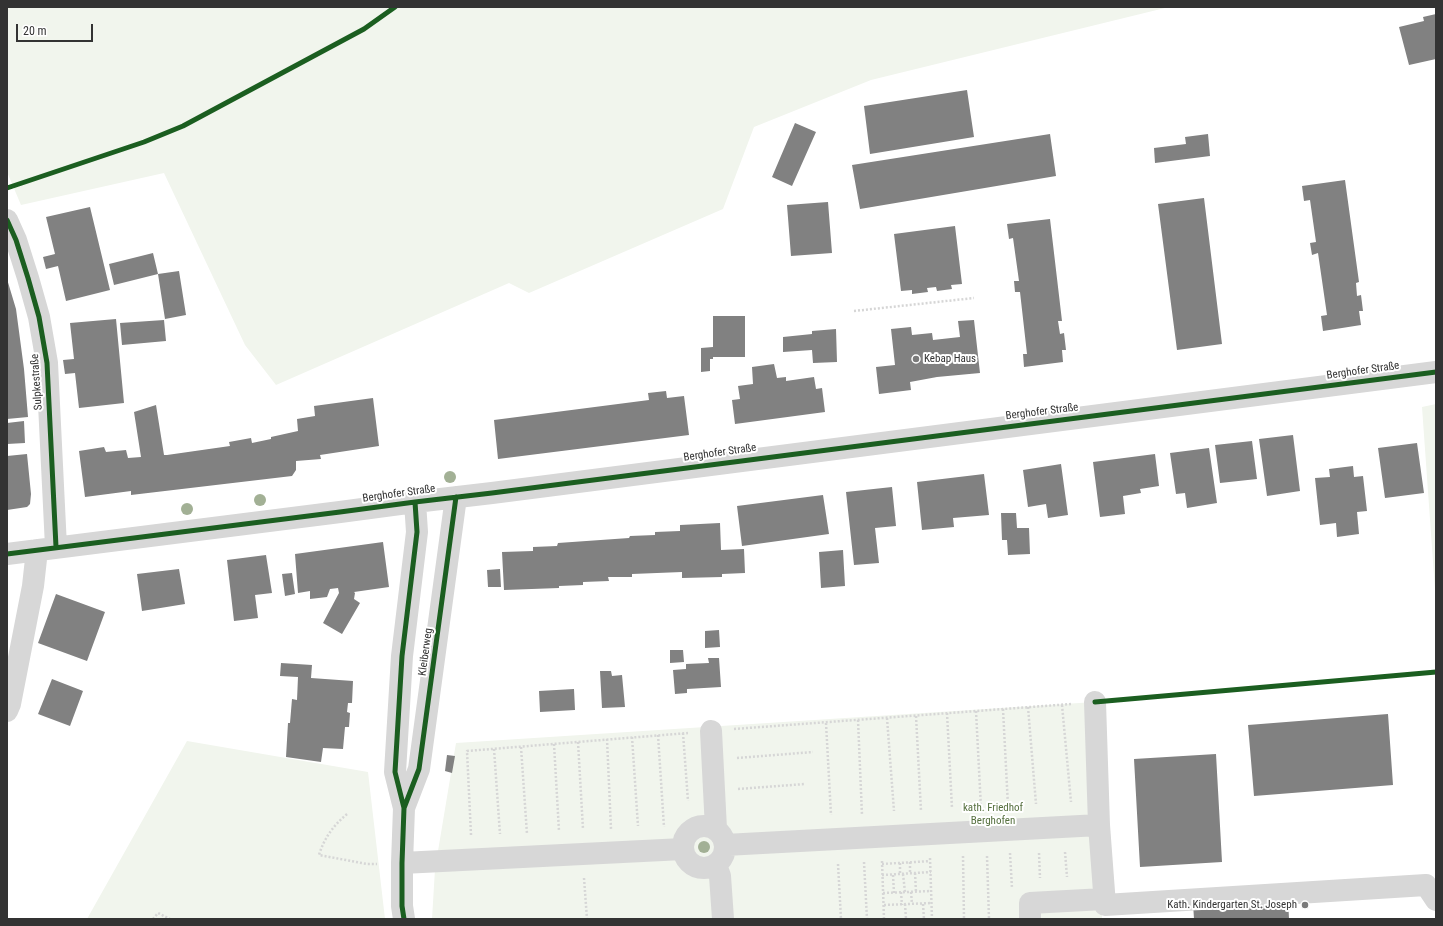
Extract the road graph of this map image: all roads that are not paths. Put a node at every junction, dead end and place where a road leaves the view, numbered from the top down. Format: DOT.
graph roads {
  1 [pos="7,220"];
  2 [pos="1436,372"];
  3 [pos="456,496"];
  4 [pos="415,502"];
  5 [pos="46,549"];
  6 [pos="7,554"];
  7 [pos="1095,702"];
  8 [pos="7,711"];
  9 [pos="711,731"];
  10 [pos="404,808"];
  11 [pos="1099,824"];
  12 [pos="720,837"];
  13 [pos="679,843"];
  14 [pos="402,863"];
  15 [pos="716,865"];
  16 [pos="1104,899"];
  17 [pos="1436,900"];
  18 [pos="404,919"];
  19 [pos="723,919"];
  20 [pos="1030,919"];
  1 -- 5 [label="street, Sulpkestraße"];
  2 -- 3 [label="street, Berghofer Straße"];
  3 -- 4 [label="street, Berghofer Straße"];
  3 -- 10 [label="street, Kleiberweg"];
  4 -- 5 [label="street, Berghofer Straße"];
  4 -- 10 [label="street, Kleiberweg"];
  5 -- 6 [label="street, Berghofer Straße"];
  5 -- 8 [label="street, Sulpkestraße"];
  7 -- 11 [label="street"];
  9 -- 12 [label="street"];
  10 -- 14 [label="street, Kleiberweg"];
  11 -- 12 [label="street"];
  11 -- 16 [label="street"];
  12 -- 13 [label="street"];
  12 -- 15 [label="street"];
  13 -- 14 [label="street"];
  13 -- 15 [label="street"];
  14 -- 18 [label="street, Kleiberweg"];
  15 -- 19 [label="street"];
  16 -- 17 [label="street"];
  16 -- 20 [label="street"];
}
